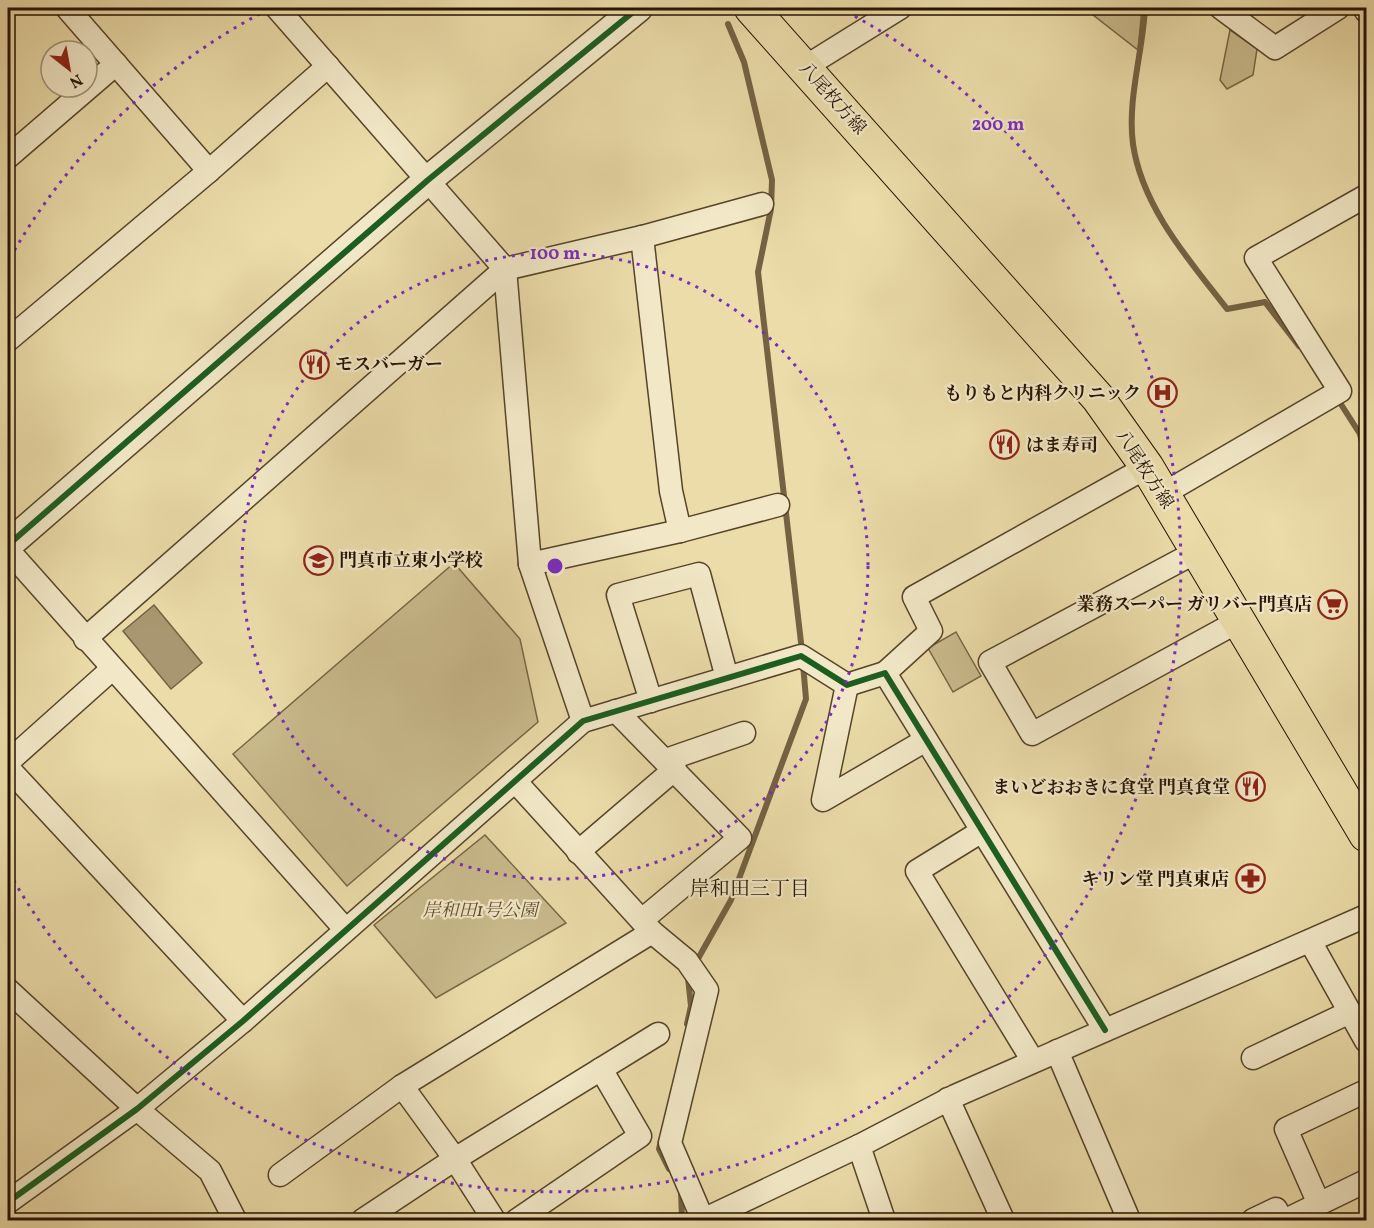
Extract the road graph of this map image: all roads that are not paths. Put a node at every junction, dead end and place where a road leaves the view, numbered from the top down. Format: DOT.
graph roads {
  1 [pos="67,8"];
  2 [pos="277,8"];
  3 [pos="638,8"];
  4 [pos="751,8"];
  5 [pos="900,8"];
  6 [pos="1221,8"];
  7 [pos="1338,8"];
  8 [pos="116,64"];
  9 [pos="328,66"];
  10 [pos="805,67"];
  11 [pos="8,157"];
  12 [pos="209,171"];
  13 [pos="428,180"];
  14 [pos="1366,196"];
  15 [pos="762,204"];
  16 [pos="642,237"];
  17 [pos="505,269"];
  18 [pos="8,340"];
  19 [pos="1155,481"];
  20 [pos="778,505"];
  21 [pos="680,531"];
  22 [pos="8,545"];
  23 [pos="8,550"];
  24 [pos="1196,552"];
  25 [pos="530,564"];
  26 [pos="1239,621"];
  27 [pos="85,639"];
  28 [pos="112,669"];
  29 [pos="885,673"];
  30 [pos="727,678"];
  31 [pos="847,685"];
  32 [pos="651,701"];
  33 [pos="616,711"];
  34 [pos="584,721"];
  35 [pos="744,733"];
  36 [pos="926,740"];
  37 [pos="8,762"];
  38 [pos="670,765"];
  39 [pos="8,768"];
  40 [pos="515,781"];
  41 [pos="982,831"];
  42 [pos="1366,835"];
  43 [pos="578,852"];
  44 [pos="1366,916"];
  45 [pos="647,926"];
  46 [pos="345,929"];
  47 [pos="1310,941"];
  48 [pos="8,990"];
  49 [pos="1350,1012"];
  50 [pos="243,1021"];
  51 [pos="1105,1030"];
  52 [pos="658,1034"];
  53 [pos="1366,1041"];
  54 [pos="1057,1051"];
  55 [pos="1252,1058"];
  56 [pos="1034,1061"];
  57 [pos="601,1070"];
  58 [pos="402,1086"];
  59 [pos="1366,1091"];
  60 [pos="948,1099"];
  61 [pos="138,1109"];
  62 [pos="859,1146"];
  63 [pos="455,1159"];
  64 [pos="280,1175"];
  65 [pos="1366,1181"];
  66 [pos="8,1202"];
  67 [pos="1319,1204"];
  68 [pos="235,1221"];
  69 [pos="363,1221"];
  70 [pos="494,1221"];
  71 [pos="517,1221"];
  72 [pos="703,1221"];
  73 [pos="884,1221"];
  74 [pos="1003,1221"];
  75 [pos="1129,1221"];
  76 [pos="1253,1221"];
  77 [pos="1282,1221"];
  78 [pos="1287,1221"];
  1 -- 8 [label="street"];
  2 -- 9 [label="street"];
  3 -- 13 [label="street"];
  4 -- 10 [label="main road, 八尾枚方線"];
  5 -- 10 [label="street"];
  6 -- 7 [label="street"];
  8 -- 11 [label="street"];
  8 -- 12 [label="street"];
  9 -- 12 [label="street"];
  9 -- 13 [label="street"];
  10 -- 19 [label="main road, 八尾枚方線"];
  12 -- 18 [label="street"];
  13 -- 17 [label="street"];
  13 -- 22 [label="street"];
  14 -- 19 [label="street"];
  15 -- 16 [label="street"];
  16 -- 17 [label="street"];
  16 -- 21 [label="street"];
  17 -- 25 [label="street"];
  17 -- 27 [label="street"];
  19 -- 24 [label="main road, 八尾枚方線"];
  19 -- 29 [label="street"];
  20 -- 21 [label="street"];
  21 -- 25 [label="street"];
  23 -- 27 [label="street"];
  24 -- 26 [label="main road, 八尾枚方線"];
  24 -- 26 [label="street"];
  25 -- 34 [label="street"];
  26 -- 42 [label="main road, 八尾枚方線"];
  27 -- 28 [label="street"];
  28 -- 37 [label="street"];
  28 -- 46 [label="street"];
  29 -- 31 [label="street"];
  29 -- 36 [label="street"];
  30 -- 31 [label="street"];
  30 -- 32 [label="street"];
  30 -- 32 [label="street"];
  31 -- 36 [label="street"];
  32 -- 33 [label="street"];
  33 -- 34 [label="street"];
  33 -- 38 [label="street"];
  34 -- 40 [label="street"];
  35 -- 38 [label="street"];
  36 -- 41 [label="street"];
  38 -- 43 [label="street"];
  38 -- 45 [label="street"];
  39 -- 50 [label="street"];
  40 -- 43 [label="street"];
  40 -- 46 [label="street"];
  41 -- 51 [label="street"];
  41 -- 56 [label="street"];
  43 -- 45 [label="street"];
  44 -- 47 [label="street"];
  45 -- 58 [label="street"];
  45 -- 72 [label="street"];
  46 -- 50 [label="street"];
  47 -- 49 [label="street"];
  47 -- 51 [label="street"];
  48 -- 61 [label="street"];
  49 -- 53 [label="street"];
  49 -- 55 [label="street"];
  50 -- 61 [label="street"];
  51 -- 54 [label="street"];
  52 -- 57 [label="street"];
  54 -- 56 [label="street"];
  54 -- 75 [label="street"];
  56 -- 60 [label="street"];
  57 -- 63 [label="street"];
  57 -- 71 [label="street"];
  58 -- 63 [label="street"];
  58 -- 64 [label="street"];
  59 -- 67 [label="street"];
  60 -- 62 [label="street"];
  60 -- 74 [label="street"];
  61 -- 66 [label="street"];
  61 -- 68 [label="street"];
  62 -- 72 [label="street"];
  62 -- 73 [label="street"];
  63 -- 69 [label="street"];
  63 -- 70 [label="street"];
  65 -- 67 [label="street"];
  67 -- 78 [label="street"];
  76 -- 77 [label="street"];
}
